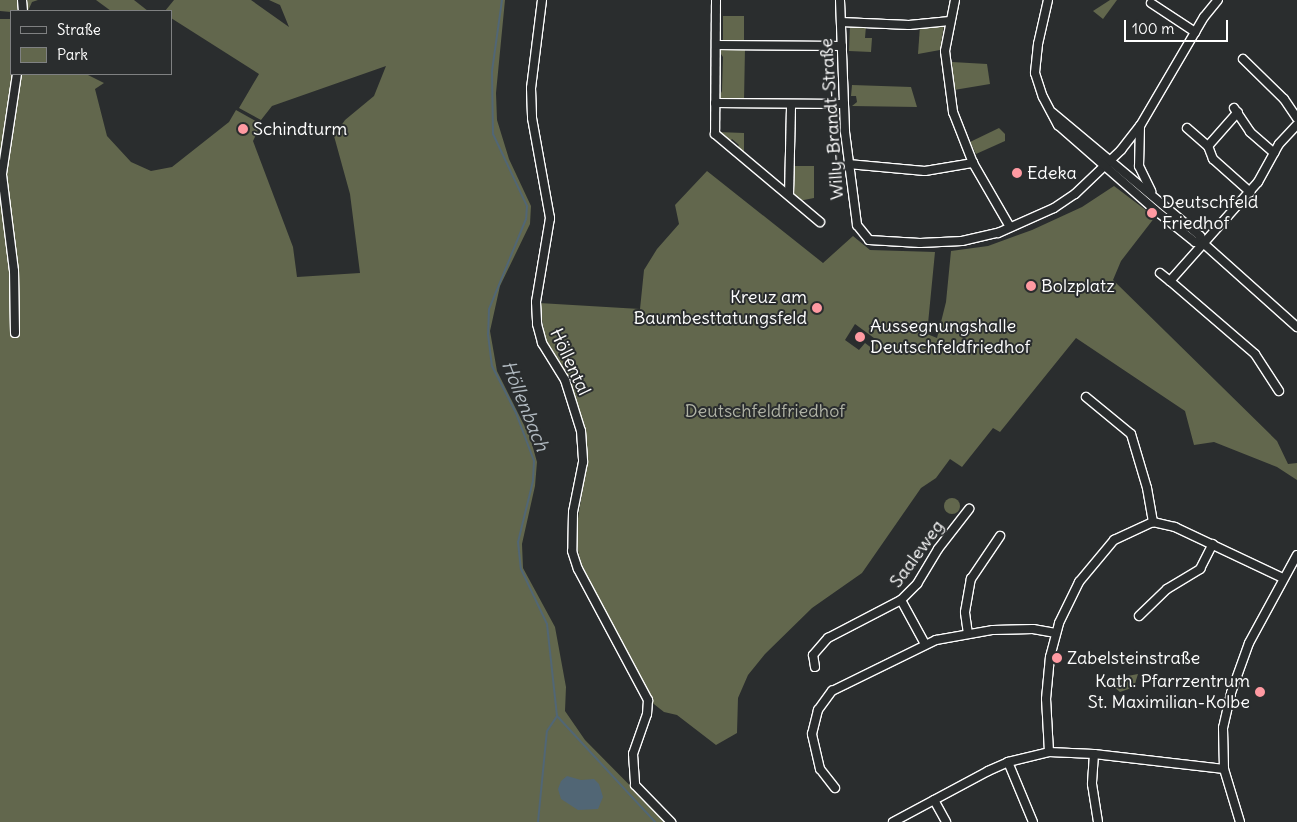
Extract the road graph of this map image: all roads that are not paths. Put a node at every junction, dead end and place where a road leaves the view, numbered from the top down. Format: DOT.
graph roads {
  1 [pos="542,0"];
  2 [pos="716,0"];
  3 [pos="840,0"];
  4 [pos="955,0"];
  5 [pos="1048,0"];
  6 [pos="1218,0"];
  7 [pos="1151,3"];
  8 [pos="950,21"];
  9 [pos="841,22"];
  10 [pos="1196,32"];
  11 [pos="716,44"];
  12 [pos="842,46"];
  13 [pos="1243,59"];
  14 [pos="17,75"];
  15 [pos="715,103"];
  16 [pos="791,104"];
  17 [pos="844,104"];
  18 [pos="1053,114"];
  19 [pos="1297,118"];
  20 [pos="1297,125"];
  21 [pos="1140,126"];
  22 [pos="1187,128"];
  23 [pos="1208,146"];
  24 [pos="1274,152"];
  25 [pos="1111,160"];
  26 [pos="973,163"];
  27 [pos="848,164"];
  28 [pos="1104,167"];
  29 [pos="1250,192"];
  30 [pos="789,195"];
  31 [pos="1156,199"];
  32 [pos="820,222"];
  33 [pos="1010,227"];
  34 [pos="1203,243"];
  35 [pos="1160,273"];
  36 [pos="1170,280"];
  37 [pos="1297,328"];
  38 [pos="15,334"];
  39 [pos="1279,391"];
  40 [pos="1086,397"];
  41 [pos="968,509"];
  42 [pos="1152,522"];
  43 [pos="1000,536"];
  44 [pos="1214,544"];
  45 [pos="1297,555"];
  46 [pos="1283,578"];
  47 [pos="901,600"];
  48 [pos="1139,616"];
  49 [pos="1056,633"];
  50 [pos="968,634"];
  51 [pos="925,644"];
  52 [pos="815,667"];
  53 [pos="1049,752"];
  54 [pos="1094,754"];
  55 [pos="1008,762"];
  56 [pos="1224,769"];
  57 [pos="835,788"];
  58 [pos="934,800"];
  59 [pos="671,822"];
  60 [pos="893,822"];
  61 [pos="946,822"];
  62 [pos="1033,822"];
  63 [pos="1098,822"];
  64 [pos="1240,822"];
  1 -- 59 [label="street, Höllental"];
  2 -- 11 [label="street"];
  3 -- 9 [label="street, Willy-Brandt-Straße"];
  4 -- 8 [label="street"];
  5 -- 18 [label="street"];
  6 -- 10 [label="street"];
  7 -- 10 [label="street"];
  8 -- 9 [label="street"];
  8 -- 26 [label="street"];
  9 -- 12 [label="street, Willy-Brandt-Straße"];
  10 -- 21 [label="street"];
  11 -- 12 [label="street"];
  11 -- 15 [label="street"];
  12 -- 17 [label="street, Willy-Brandt-Straße"];
  13 -- 19 [label="street"];
  14 -- 38 [label="street"];
  15 -- 16 [label="street"];
  15 -- 30 [label="street"];
  16 -- 17 [label="street"];
  16 -- 30 [label="street"];
  17 -- 27 [label="street, Willy-Brandt-Straße"];
  18 -- 25 [label="street"];
  18 -- 28 [label="street"];
  20 -- 24 [label="street"];
  21 -- 25 [label="street"];
  21 -- 31 [label="street"];
  22 -- 23 [label="street"];
  23 -- 24 [label="street"];
  23 -- 29 [label="street"];
  24 -- 29 [label="street"];
  25 -- 28 [label="street"];
  25 -- 31 [label="street"];
  26 -- 27 [label="street"];
  26 -- 33 [label="street"];
  27 -- 33 [label="street, Willy-Brandt-Straße"];
  28 -- 33 [label="street"];
  28 -- 34 [label="street"];
  29 -- 34 [label="street"];
  30 -- 32 [label="street"];
  31 -- 34 [label="street"];
  34 -- 36 [label="street"];
  34 -- 37 [label="street"];
  35 -- 36 [label="street"];
  36 -- 39 [label="street"];
  40 -- 42 [label="street"];
  41 -- 47 [label="street, Saaleweg"];
  42 -- 44 [label="street"];
  42 -- 49 [label="street"];
  43 -- 50 [label="street"];
  44 -- 46 [label="street"];
  44 -- 48 [label="street"];
  45 -- 46 [label="street"];
  46 -- 56 [label="street"];
  47 -- 51 [label="street, Saaleweg"];
  47 -- 52 [label="street"];
  49 -- 50 [label="street"];
  49 -- 53 [label="street"];
  50 -- 51 [label="street"];
  51 -- 57 [label="street"];
  53 -- 54 [label="street"];
  53 -- 55 [label="street"];
  54 -- 56 [label="street"];
  54 -- 63 [label="street"];
  55 -- 58 [label="street"];
  55 -- 62 [label="street"];
  56 -- 64 [label="street"];
  58 -- 60 [label="street"];
  58 -- 61 [label="street"];
}
